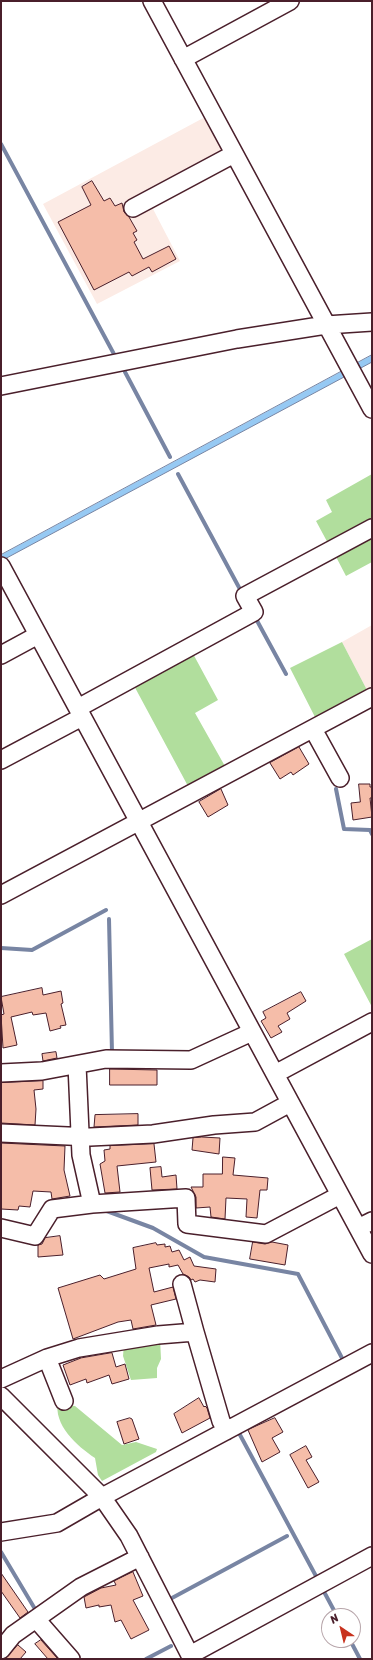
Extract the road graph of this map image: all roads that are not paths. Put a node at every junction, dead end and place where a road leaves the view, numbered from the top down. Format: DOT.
graph roads {
  1 [pos="152,1"];
  2 [pos="290,1"];
  3 [pos="183,58"];
  4 [pos="234,154"];
  5 [pos="133,208"];
  6 [pos="372,322"];
  7 [pos="326,325"];
  8 [pos="1,386"];
  9 [pos="372,408"];
  10 [pos="372,528"];
  11 [pos="1,566"];
  12 [pos="38,635"];
  13 [pos="1,655"];
  14 [pos="372,697"];
  15 [pos="80,712"];
  16 [pos="313,729"];
  17 [pos="1,760"];
  18 [pos="340,778"];
  19 [pos="139,822"];
  20 [pos="1,895"];
  21 [pos="372,1022"];
  22 [pos="252,1032"];
  23 [pos="77,1065"];
  24 [pos="1,1073"];
  25 [pos="275,1074"];
  26 [pos="290,1103"];
  27 [pos="1,1133"];
  28 [pos="80,1136"];
  29 [pos="340,1195"];
  30 [pos="92,1204"];
  31 [pos="365,1225"];
  32 [pos="1,1228"];
  33 [pos="372,1254"];
  34 [pos="182,1284"];
  35 [pos="195,1332"];
  36 [pos="372,1353"];
  37 [pos="47,1358"];
  38 [pos="1,1379"];
  39 [pos="1,1396"];
  40 [pos="64,1401"];
  41 [pos="226,1431"];
  42 [pos="102,1497"];
  43 [pos="1,1532"];
  44 [pos="372,1556"];
  45 [pos="140,1557"];
  46 [pos="36,1619"];
  47 [pos="1,1650"];
  48 [pos="191,1657"];
  49 [pos="71,1659"];
  1 -- 3 [label="street"];
  2 -- 3 [label="street"];
  3 -- 4 [label="street"];
  4 -- 5 [label="street"];
  4 -- 7 [label="street"];
  6 -- 7 [label="street"];
  7 -- 8 [label="street"];
  7 -- 9 [label="street"];
  10 -- 15 [label="street"];
  11 -- 12 [label="street"];
  12 -- 13 [label="street"];
  12 -- 15 [label="street"];
  14 -- 16 [label="street"];
  15 -- 17 [label="street"];
  15 -- 19 [label="street"];
  16 -- 18 [label="street"];
  16 -- 19 [label="street"];
  19 -- 20 [label="street"];
  19 -- 22 [label="street"];
  21 -- 25 [label="street"];
  22 -- 23 [label="street"];
  22 -- 25 [label="street"];
  23 -- 24 [label="street"];
  23 -- 28 [label="street"];
  25 -- 26 [label="street"];
  26 -- 28 [label="street"];
  26 -- 29 [label="street"];
  27 -- 28 [label="street"];
  28 -- 30 [label="street"];
  29 -- 30 [label="street"];
  29 -- 31 [label="street"];
  30 -- 32 [label="street"];
  31 -- 33 [label="street"];
  34 -- 35 [label="street"];
  35 -- 37 [label="street"];
  35 -- 41 [label="street"];
  36 -- 41 [label="street"];
  37 -- 38 [label="street"];
  37 -- 40 [label="street"];
  39 -- 42 [label="street"];
  41 -- 42 [label="street"];
  42 -- 43 [label="street"];
  42 -- 45 [label="street"];
  44 -- 48 [label="street"];
  45 -- 46 [label="street"];
  45 -- 48 [label="street"];
  46 -- 47 [label="street"];
  46 -- 49 [label="street"];
}
